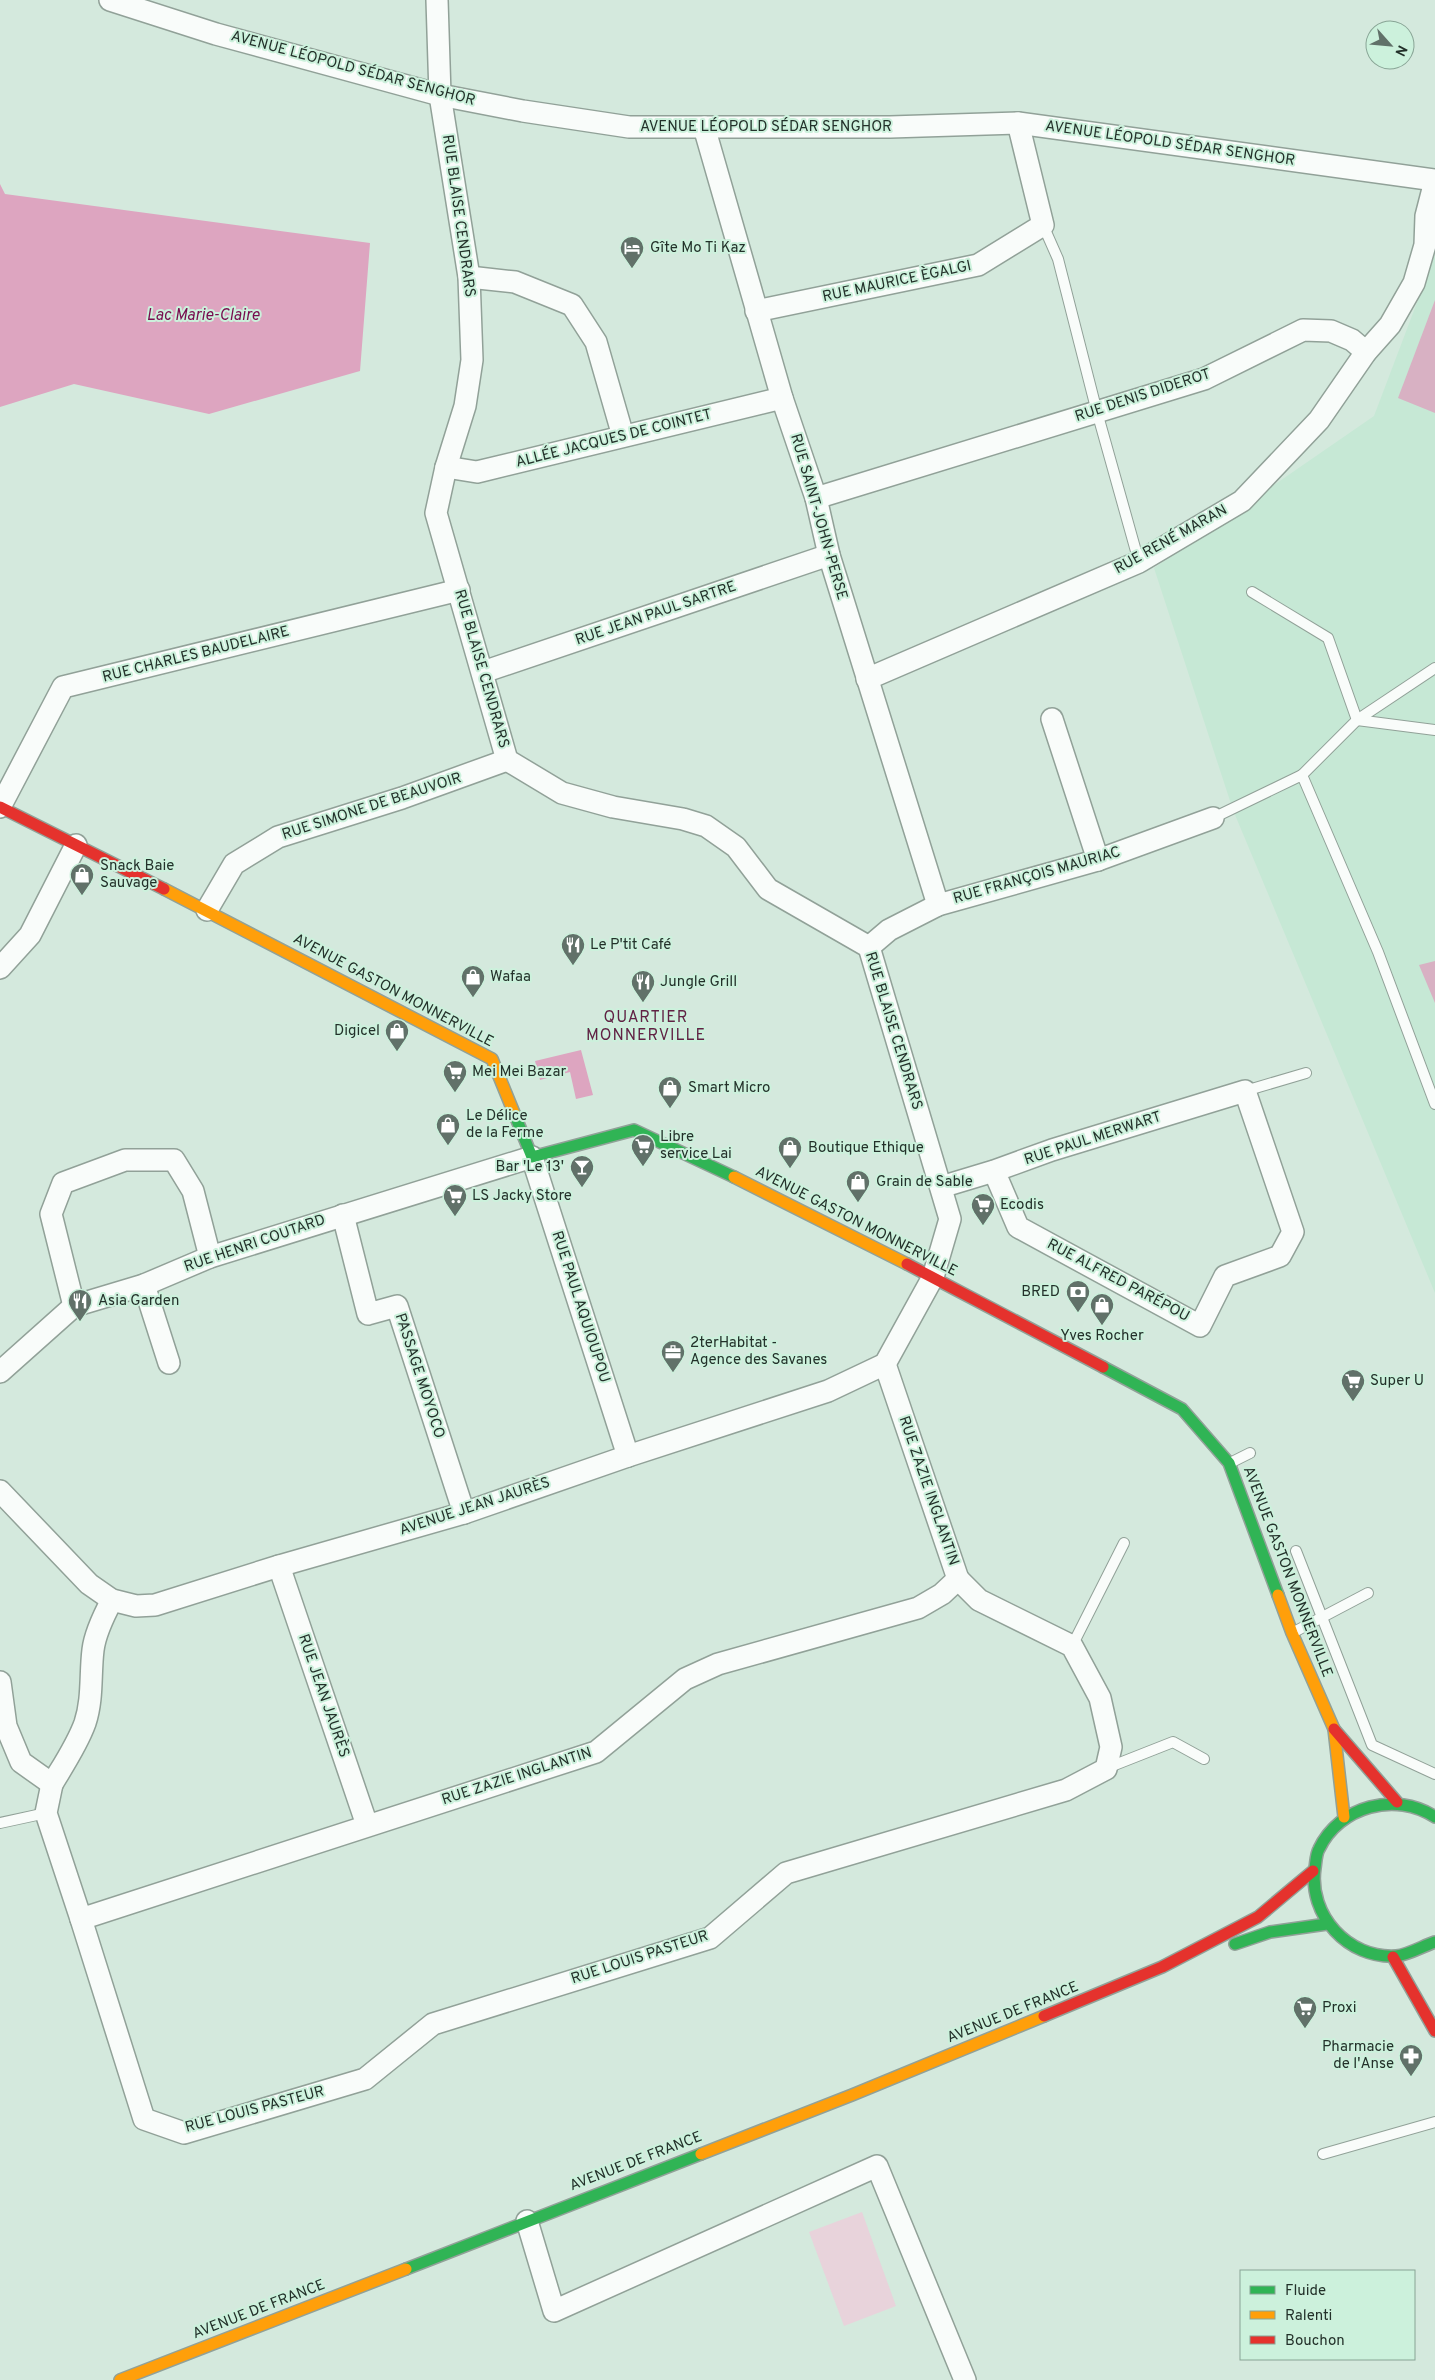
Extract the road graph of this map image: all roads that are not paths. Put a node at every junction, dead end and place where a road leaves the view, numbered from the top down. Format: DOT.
graph roads {
  1 [pos="110,0"];
  2 [pos="437,0"];
  3 [pos="440,95"];
  4 [pos="1018,123"];
  5 [pos="704,127"];
  6 [pos="1435,180"];
  7 [pos="1043,225"];
  8 [pos="469,277"];
  9 [pos="756,311"];
  10 [pos="1366,352"];
  11 [pos="782,398"];
  12 [pos="1097,412"];
  13 [pos="623,436"];
  14 [pos="446,467"];
  15 [pos="816,498"];
  16 [pos="829,555"];
  17 [pos="1139,562"];
  18 [pos="460,590"];
  19 [pos="1252,592"];
  20 [pos="1435,668"];
  21 [pos="483,672"];
  22 [pos="868,680"];
  23 [pos="1052,719"];
  24 [pos="1358,720"];
  25 [pos="1435,730"];
  26 [pos="507,760"];
  27 [pos="1302,775"];
  28 [pos="0,807"];
  29 [pos="1213,818"];
  30 [pos="76,845"];
  31 [pos="1098,860"];
  32 [pos="938,905"];
  33 [pos="207,910"];
  34 [pos="869,948"];
  35 [pos="0,968"];
  36 [pos="1306,1073"];
  37 [pos="1245,1091"];
  38 [pos="1435,1104"];
  39 [pos="532,1157"];
  40 [pos="994,1171"];
  41 [pos="941,1187"];
  42 [pos="343,1215"];
  43 [pos="210,1257"];
  44 [pos="933,1277"];
  45 [pos="144,1285"];
  46 [pos="74,1306"];
  47 [pos="169,1363"];
  48 [pos="884,1364"];
  49 [pos="0,1372"];
  50 [pos="1250,1453"];
  51 [pos="628,1456"];
  52 [pos="1229,1463"];
  53 [pos="0,1491"];
  54 [pos="464,1513"];
  55 [pos="1124,1543"];
  56 [pos="1296,1551"];
  57 [pos="279,1566"];
  58 [pos="958,1579"];
  59 [pos="1368,1593"];
  60 [pos="112,1600"];
  61 [pos="1321,1616"];
  62 [pos="1292,1633"];
  63 [pos="1072,1646"];
  64 [pos="0,1682"];
  65 [pos="1334,1729"];
  66 [pos="1204,1759"];
  67 [pos="1106,1769"];
  68 [pos="1435,1774"];
  69 [pos="52,1784"];
  70 [pos="1396,1802"];
  71 [pos="46,1813"];
  72 [pos="1435,1817"];
  73 [pos="1344,1818"];
  74 [pos="0,1823"];
  75 [pos="367,1825"];
  76 [pos="1314,1871"];
  77 [pos="82,1919"];
  78 [pos="1327,1924"];
  79 [pos="1435,1942"];
  80 [pos="1393,1957"];
  81 [pos="1162,1967"];
  82 [pos="1435,2031"];
  83 [pos="1435,2122"];
  84 [pos="1323,2154"];
  85 [pos="527,2220"];
  86 [pos="120,2380"];
  87 [pos="964,2380"];
  1 -- 3 [label="street, AVENUE LÉOPOLD SÉDAR SENGHOR"];
  2 -- 3 [label="street, RUE BLAISE CENDRARS"];
  3 -- 5 [label="street, AVENUE LÉOPOLD SÉDAR SENGHOR"];
  3 -- 8 [label="street, RUE BLAISE CENDRARS"];
  4 -- 5 [label="street, AVENUE LÉOPOLD SÉDAR SENGHOR"];
  4 -- 6 [label="street, AVENUE LÉOPOLD SÉDAR SENGHOR"];
  4 -- 7 [label="street"];
  5 -- 9 [label="street, RUE SAINT-JOHN-PERSE"];
  6 -- 10 [label="street"];
  7 -- 9 [label="street, RUE MAURICE ÈGALGI"];
  7 -- 12 [label="lane"];
  8 -- 13 [label="street"];
  8 -- 14 [label="street, RUE BLAISE CENDRARS"];
  9 -- 11 [label="street, RUE SAINT-JOHN-PERSE"];
  10 -- 12 [label="street, RUE DENIS DIDEROT"];
  10 -- 17 [label="street, RUE RENÉ MARAN"];
  11 -- 13 [label="street, ALLÉE JACQUES DE COINTET"];
  11 -- 15 [label="street, RUE SAINT-JOHN-PERSE"];
  12 -- 15 [label="street, RUE DENIS DIDEROT"];
  12 -- 17 [label="lane"];
  13 -- 14 [label="street, ALLÉE JACQUES DE COINTET"];
  14 -- 18 [label="street, RUE BLAISE CENDRARS"];
  15 -- 16 [label="street, RUE SAINT-JOHN-PERSE"];
  16 -- 21 [label="street, RUE JEAN PAUL SARTRE"];
  16 -- 22 [label="street, RUE SAINT-JOHN-PERSE"];
  17 -- 22 [label="street, RUE RENÉ MARAN"];
  18 -- 21 [label="street, RUE BLAISE CENDRARS"];
  18 -- 28 [label="street, RUE CHARLES BAUDELAIRE"];
  19 -- 24 [label="lane"];
  20 -- 24 [label="lane"];
  21 -- 26 [label="street, RUE BLAISE CENDRARS"];
  22 -- 32 [label="street, RUE SAINT-JOHN-PERSE"];
  23 -- 31 [label="street"];
  24 -- 25 [label="lane"];
  24 -- 27 [label="lane"];
  26 -- 33 [label="street, RUE SIMONE DE BEAUVOIR"];
  26 -- 34 [label="street, RUE BLAISE CENDRARS"];
  27 -- 29 [label="lane"];
  27 -- 38 [label="lane"];
  28 -- 30 [label="street, AVENUE GASTON MONNERVILLE"];
  29 -- 31 [label="street, RUE FRANÇOIS MAURIAC"];
  30 -- 33 [label="street, AVENUE GASTON MONNERVILLE"];
  30 -- 35 [label="street"];
  31 -- 32 [label="street, RUE FRANÇOIS MAURIAC"];
  32 -- 34 [label="street, RUE FRANÇOIS MAURIAC"];
  33 -- 39 [label="street, AVENUE GASTON MONNERVILLE"];
  34 -- 41 [label="street, RUE BLAISE CENDRARS"];
  36 -- 37 [label="lane"];
  37 -- 40 [label="street, RUE PAUL MERWART"];
  37 -- 40 [label="street, RUE ALFRED PARÉPOU"];
  39 -- 42 [label="street, RUE HENRI COUTARD"];
  39 -- 44 [label="street, AVENUE GASTON MONNERVILLE"];
  39 -- 51 [label="street, RUE PAUL AQUIOUPOU"];
  40 -- 41 [label="street, RUE PAUL MERWART"];
  41 -- 44 [label="street, RUE BLAISE CENDRARS"];
  42 -- 43 [label="street, RUE HENRI COUTARD"];
  42 -- 54 [label="street, PASSAGE MOYOCO"];
  43 -- 45 [label="street, RUE HENRI COUTARD"];
  43 -- 46 [label="street"];
  44 -- 48 [label="street"];
  44 -- 52 [label="street, AVENUE GASTON MONNERVILLE"];
  45 -- 46 [label="street, RUE HENRI COUTARD"];
  45 -- 47 [label="street"];
  46 -- 49 [label="street, RUE HENRI COUTARD"];
  48 -- 51 [label="street, AVENUE JEAN JAURÈS"];
  48 -- 58 [label="street, RUE ZAZIE INGLANTIN"];
  50 -- 52 [label="lane"];
  51 -- 54 [label="street, AVENUE JEAN JAURÈS"];
  52 -- 62 [label="street, AVENUE GASTON MONNERVILLE"];
  53 -- 60 [label="street, AVENUE JEAN JAURÈS"];
  54 -- 57 [label="street, AVENUE JEAN JAURÈS"];
  55 -- 63 [label="lane"];
  56 -- 61 [label="lane"];
  57 -- 60 [label="street, AVENUE JEAN JAURÈS"];
  57 -- 75 [label="street, RUE JEAN JAURÈS"];
  58 -- 63 [label="street"];
  58 -- 75 [label="street, RUE ZAZIE INGLANTIN"];
  59 -- 61 [label="lane"];
  60 -- 69 [label="street"];
  61 -- 62 [label="lane"];
  61 -- 68 [label="lane"];
  62 -- 65 [label="street, AVENUE GASTON MONNERVILLE"];
  63 -- 67 [label="street"];
  64 -- 69 [label="street"];
  65 -- 70 [label="street, AVENUE GASTON MONNERVILLE"];
  65 -- 73 [label="street, AVENUE GASTON MONNERVILLE"];
  66 -- 67 [label="lane"];
  67 -- 77 [label="street, RUE LOUIS PASTEUR"];
  69 -- 71 [label="street"];
  70 -- 72 [label="street"];
  70 -- 73 [label="street"];
  71 -- 74 [label="lane"];
  71 -- 77 [label="street"];
  73 -- 76 [label="street"];
  75 -- 77 [label="street, RUE ZAZIE INGLANTIN"];
  76 -- 78 [label="street"];
  76 -- 81 [label="street, AVENUE DE FRANCE"];
  78 -- 80 [label="street"];
  78 -- 81 [label="street, AVENUE DE FRANCE"];
  79 -- 80 [label="street"];
  80 -- 82 [label="street"];
  81 -- 85 [label="street, AVENUE DE FRANCE"];
  83 -- 84 [label="lane"];
  85 -- 86 [label="street, AVENUE DE FRANCE"];
  85 -- 87 [label="street"];
}
